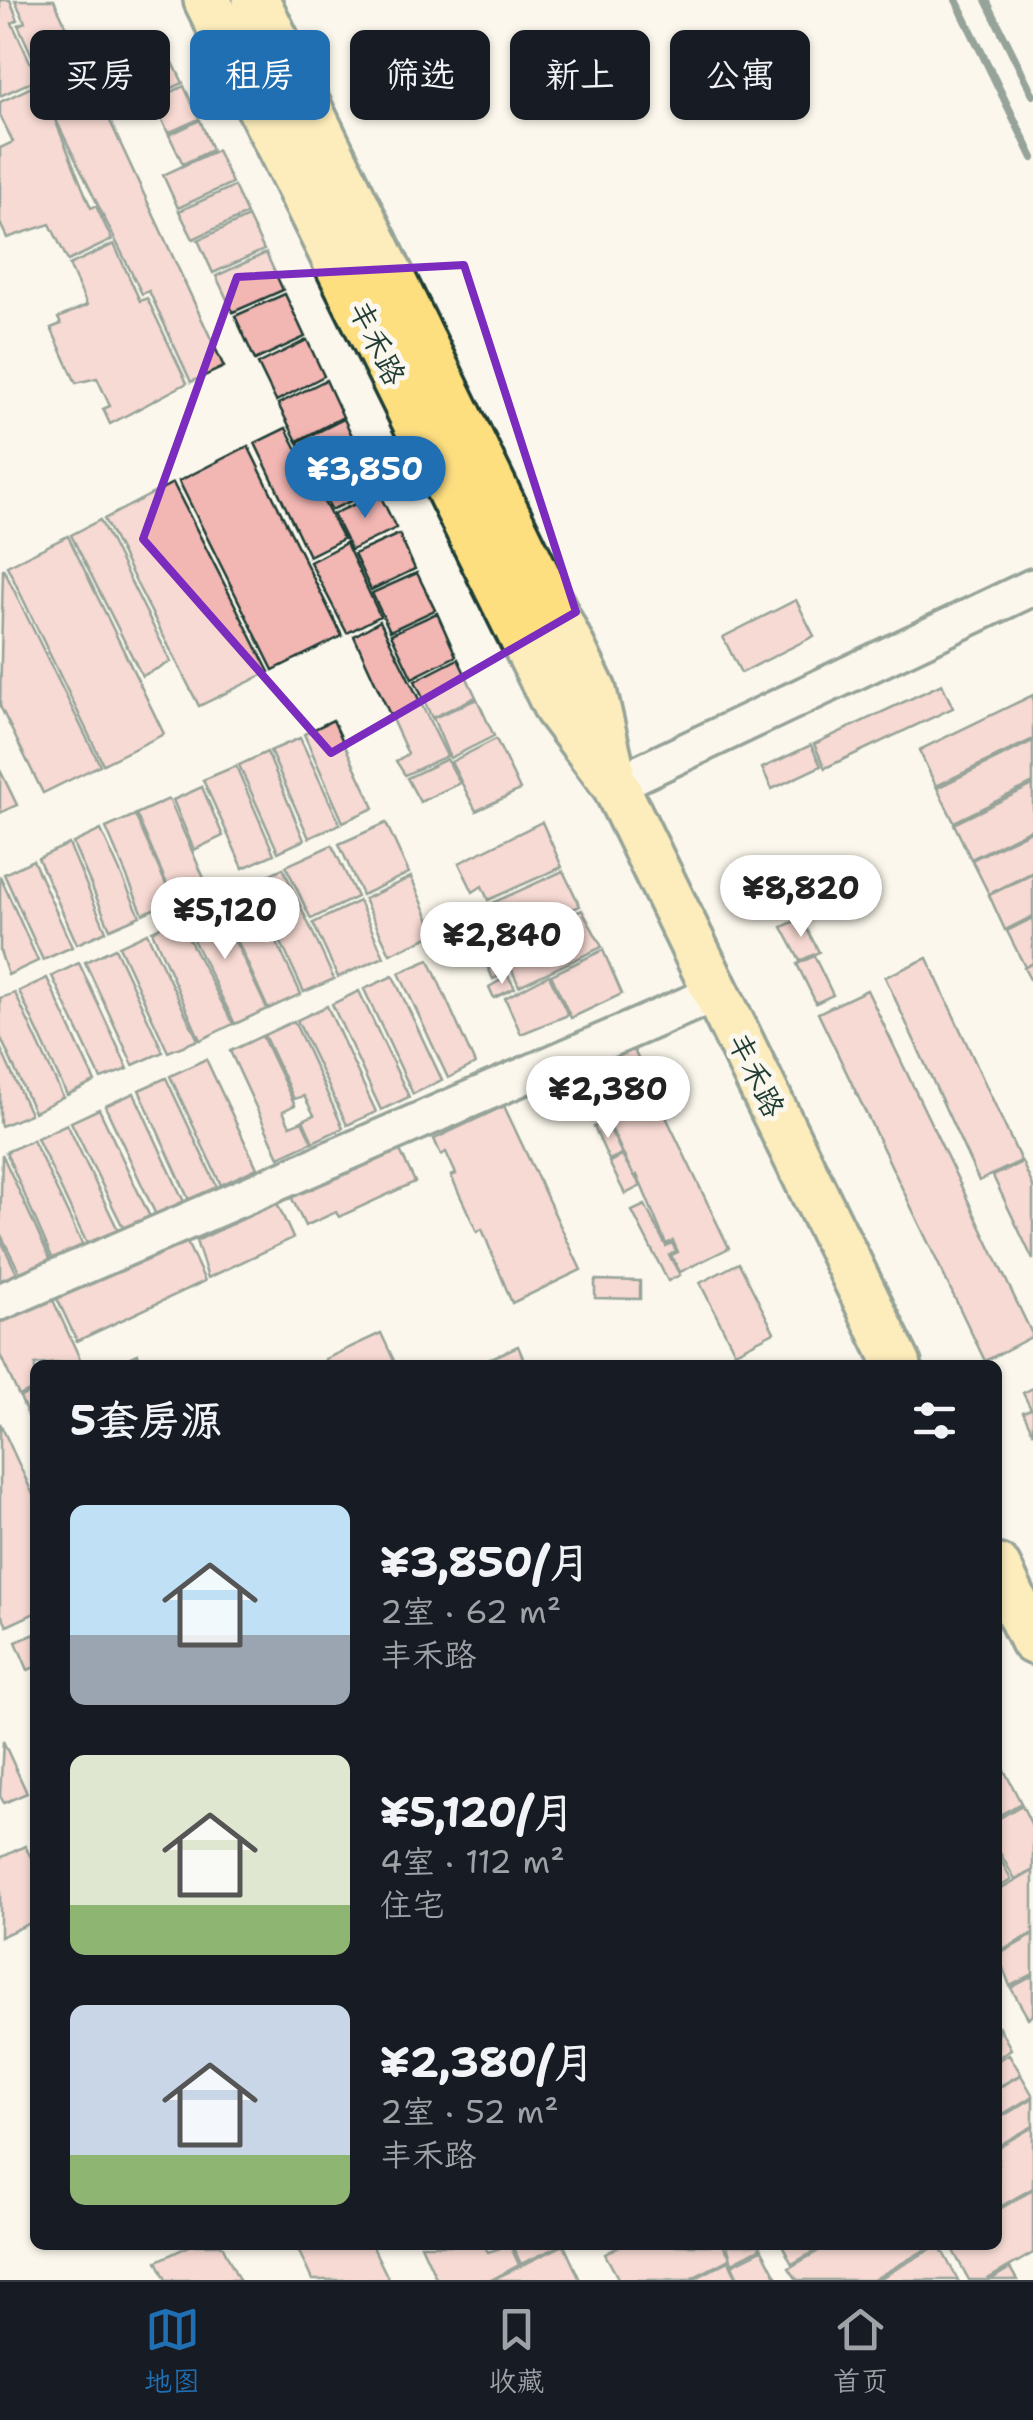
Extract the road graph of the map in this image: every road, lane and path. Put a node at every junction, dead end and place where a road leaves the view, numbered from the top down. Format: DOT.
graph roads {
  1 [pos="207,0"];
  2 [pos="256,0"];
  3 [pos="1033,587"];
  4 [pos="615,784"];
  5 [pos="716,993"];
  6 [pos="0,1302"];
  7 [pos="896,1360"];
  8 [pos="1002,1576"];
  9 [pos="1033,1641"];
  1 -- 4 [label="main road, 丰禾路"];
  2 -- 4 [label="main road, 丰禾路"];
  3 -- 4 [label="street"];
  4 -- 5 [label="main road, 丰禾路"];
  5 -- 6 [label="street"];
  5 -- 7 [label="main road, 丰禾路"];
  8 -- 9 [label="main road"];
}
